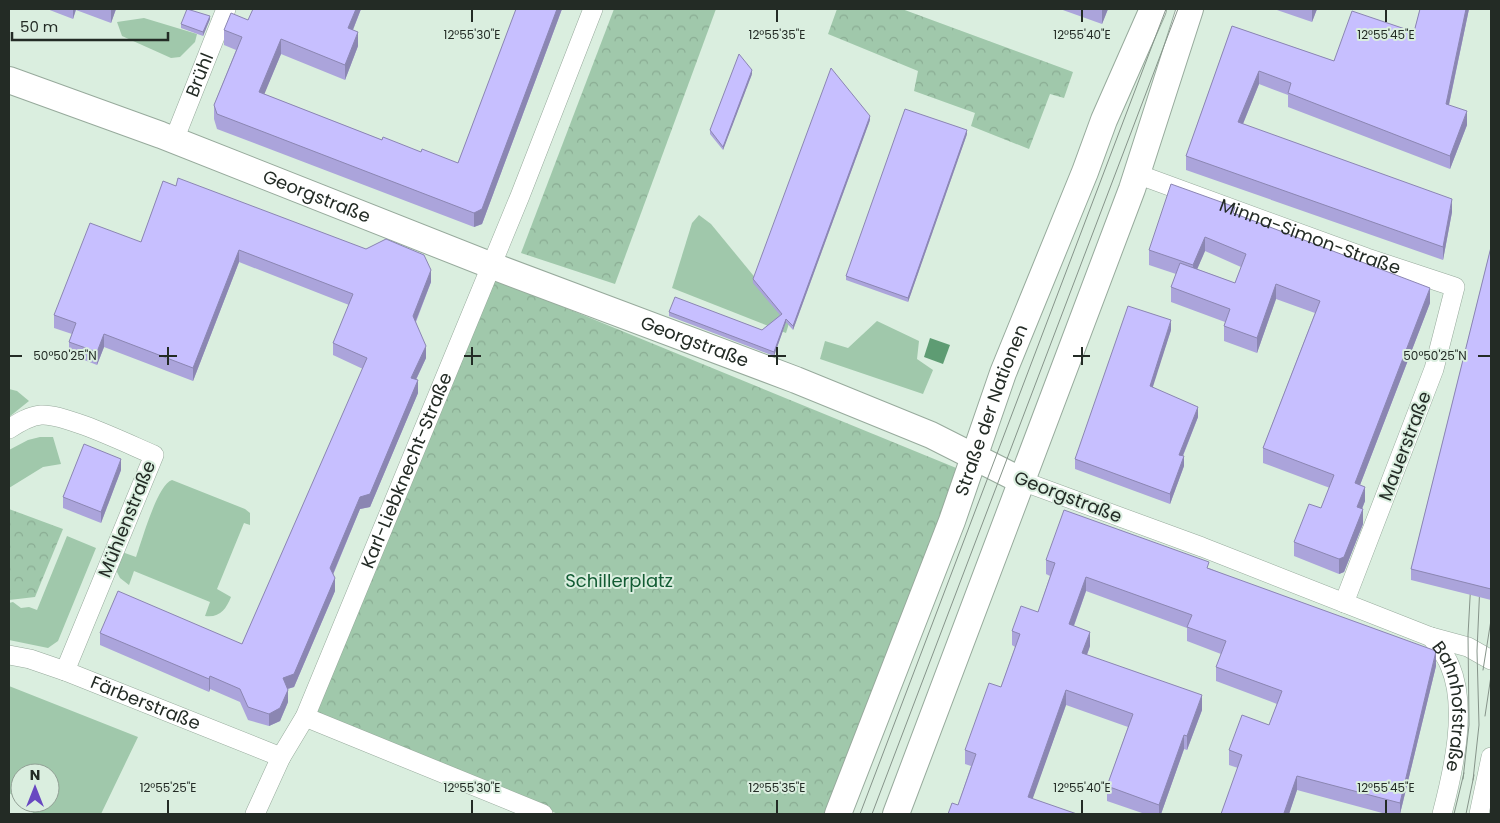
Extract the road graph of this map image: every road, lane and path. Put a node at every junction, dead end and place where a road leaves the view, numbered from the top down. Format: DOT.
graph roads {
  1 [pos="226,9"];
  2 [pos="593,9"];
  3 [pos="1153,9"];
  4 [pos="1190,9"];
  5 [pos="9,80"];
  6 [pos="174,140"];
  7 [pos="1137,174"];
  8 [pos="490,265"];
  9 [pos="1455,287"];
  10 [pos="9,429"];
  11 [pos="976,457"];
  12 [pos="1022,481"];
  13 [pos="1344,602"];
  14 [pos="1431,637"];
  15 [pos="9,655"];
  16 [pos="1491,660"];
  17 [pos="65,671"];
  18 [pos="305,717"];
  19 [pos="281,757"];
  20 [pos="1491,757"];
  21 [pos="255,814"];
  22 [pos="543,814"];
  23 [pos="838,814"];
  24 [pos="896,814"];
  25 [pos="1442,814"];
  26 [pos="1479,814"];
  1 -- 6 [label="street, Brühl"];
  2 -- 8 [label="street, Karl-Liebknecht-Straße"];
  3 -- 11 [label="main road, Straße der Nationen"];
  4 -- 7 [label="main road"];
  5 -- 6 [label="main road, Georgstraße"];
  6 -- 8 [label="main road, Georgstraße"];
  7 -- 9 [label="street, Minna-Simon-Straße"];
  7 -- 12 [label="main road"];
  8 -- 11 [label="main road, Georgstraße"];
  8 -- 18 [label="street, Karl-Liebknecht-Straße"];
  9 -- 13 [label="street, Mauerstraße"];
  10 -- 17 [label="street, Mühlenstraße"];
  11 -- 12 [label="main road, Georgstraße"];
  11 -- 23 [label="main road, Straße der Nationen"];
  12 -- 13 [label="street, Georgstraße"];
  12 -- 24 [label="main road"];
  13 -- 14 [label="street, Georgstraße"];
  14 -- 16 [label="street, Bahnhofstraße"];
  14 -- 25 [label="street, Bahnhofstraße"];
  15 -- 17 [label="street, Färberstraße"];
  17 -- 19 [label="street, Färberstraße"];
  18 -- 19 [label="street, Karl-Liebknecht-Straße"];
  18 -- 22 [label="street"];
  19 -- 21 [label="street, Karl-Liebknecht-Straße"];
  20 -- 26 [label="street"];
}
